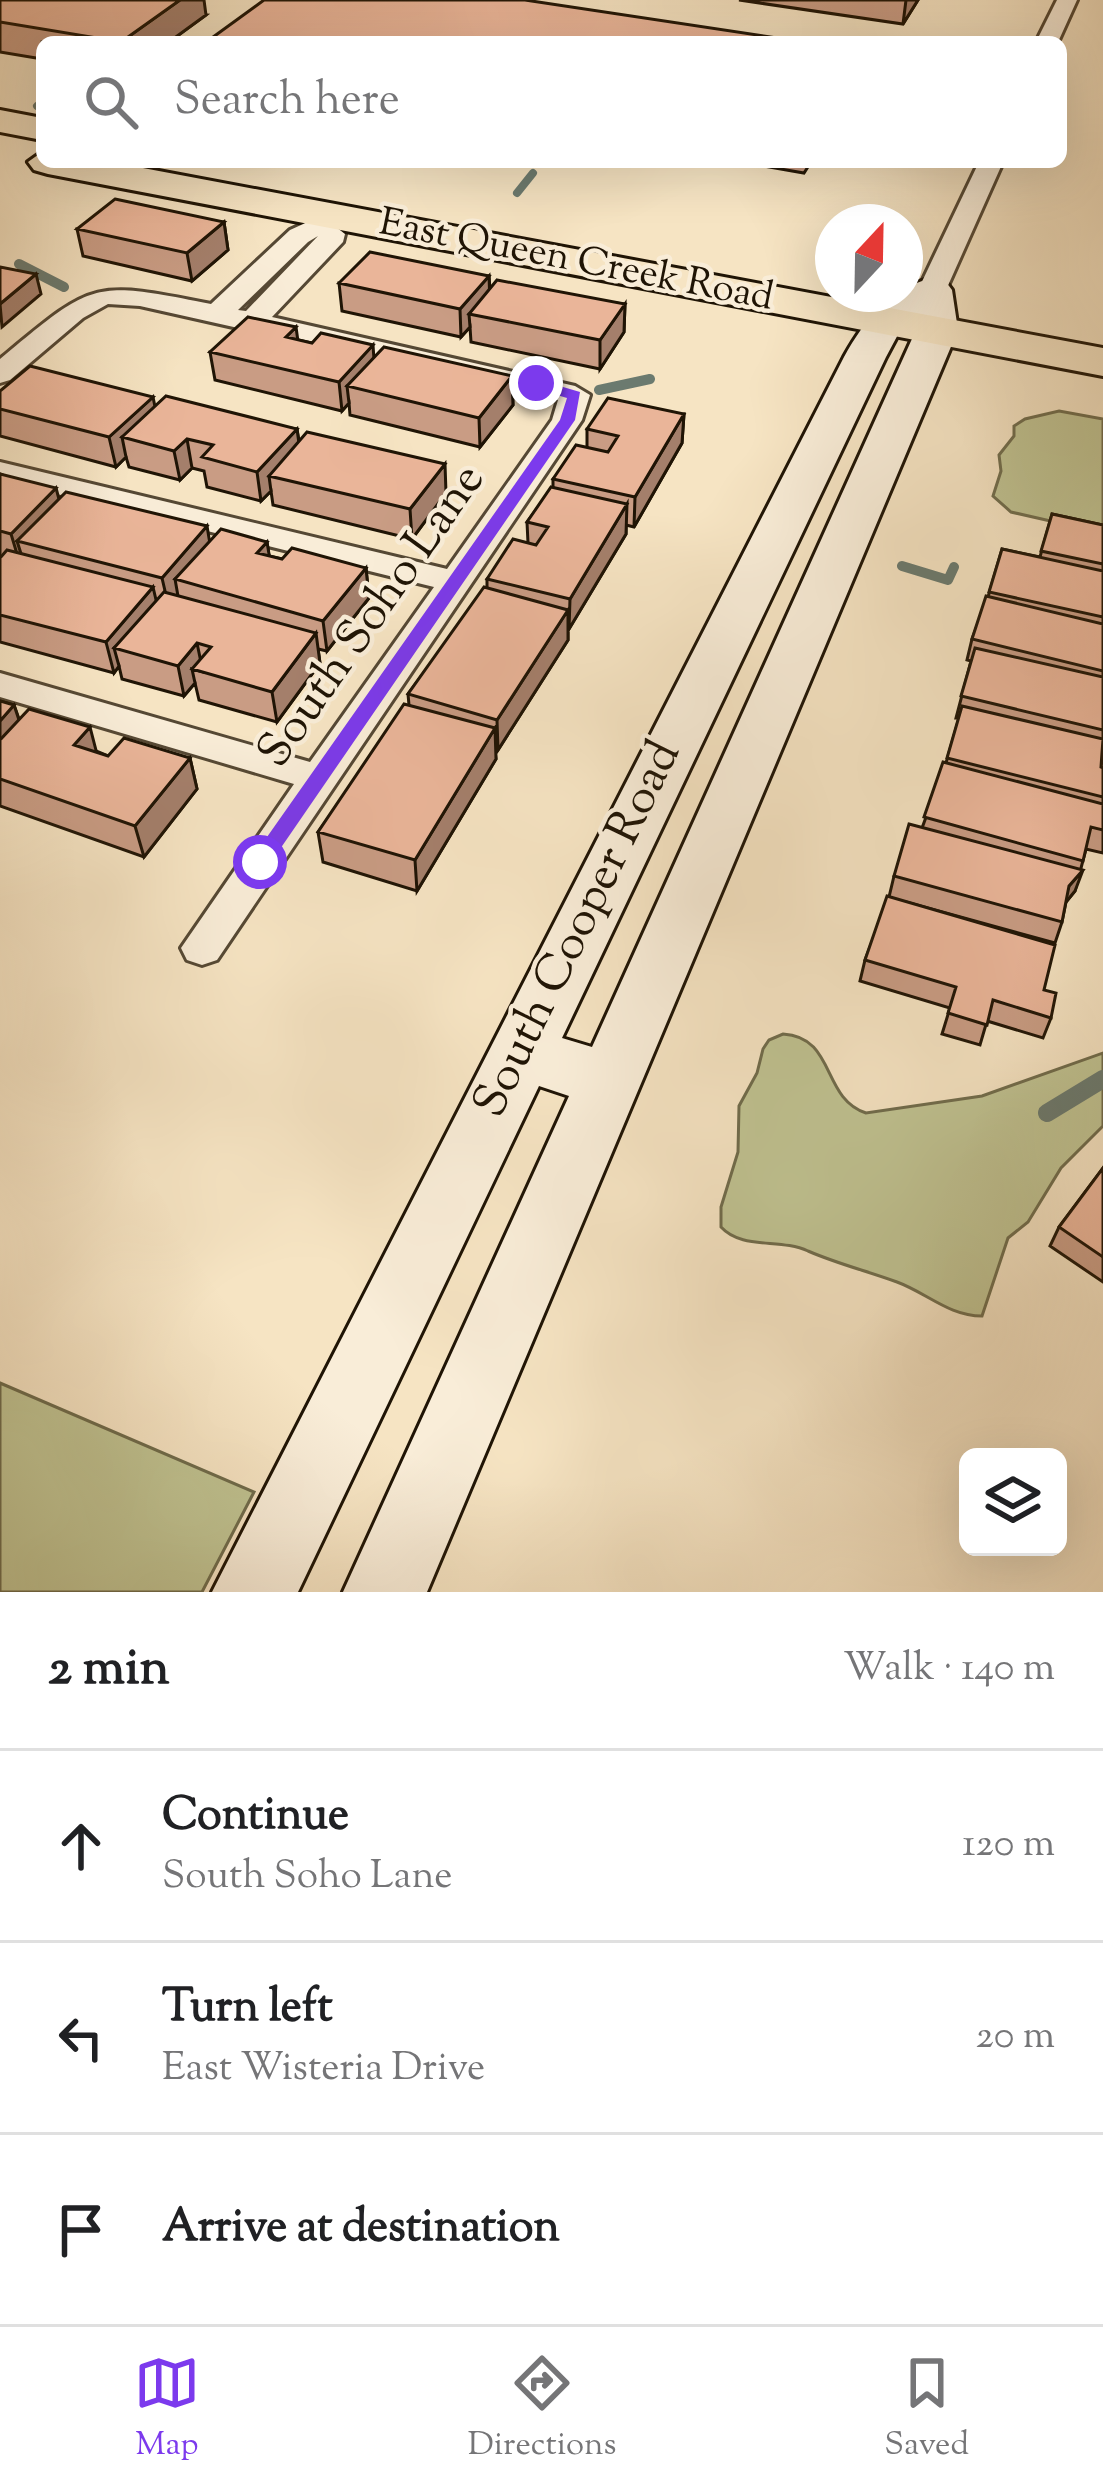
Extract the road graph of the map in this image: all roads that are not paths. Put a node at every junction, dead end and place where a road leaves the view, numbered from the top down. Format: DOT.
graph roads {
  1 [pos="1066,0"];
  2 [pos="1050,36"];
  3 [pos="0,121"];
  4 [pos="36,128"];
  5 [pos="0,153"];
  6 [pos="36,159"];
  7 [pos="81,168"];
  8 [pos="257,168"];
  9 [pos="988,168"];
  10 [pos="336,217"];
  11 [pos="815,269"];
  12 [pos="260,273"];
  13 [pos="294,279"];
  14 [pos="815,291"];
  15 [pos="923,291"];
  16 [pos="923,307"];
  17 [pos="923,308"];
  18 [pos="912,312"];
  19 [pos="913,312"];
  20 [pos="217,314"];
  21 [pos="252,321"];
  22 [pos="1103,321"];
  23 [pos="1103,362"];
  24 [pos="0,374"];
  25 [pos="0,471"];
  26 [pos="457,582"];
  27 [pos="0,685"];
  28 [pos="320,778"];
  29 [pos="202,948"];
  30 [pos="518,1052"];
  31 [pos="611,1081"];
  32 [pos="254,1592"];
  33 [pos="385,1592"];
  1 -- 2 [label="street"];
  3 -- 4 [label="main road"];
  5 -- 6 [label="main road, East Queen Creek Road"];
  7 -- 10 [label="main road, East Queen Creek Road"];
  8 -- 11 [label="main road, East Queen Creek Road"];
  9 -- 15 [label="street, South Cooper Road"];
  10 -- 12 [label="street"];
  10 -- 13 [label="street"];
  10 -- 14 [label="main road, East Queen Creek Road"];
  12 -- 13 [label="street"];
  12 -- 20 [label="street"];
  13 -- 21 [label="street"];
  16 -- 22 [label="main road, East Queen Creek Road"];
  17 -- 23 [label="main road, East Queen Creek Road"];
  18 -- 30 [label="main road, South Cooper Road"];
  19 -- 31 [label="main road, South Cooper Road"];
  20 -- 21 [label="street"];
  20 -- 24 [label="street"];
  21 -- 26 [label="street, South Soho Lane"];
  25 -- 26 [label="street"];
  26 -- 28 [label="street, South Soho Lane"];
  27 -- 28 [label="street"];
  28 -- 29 [label="street, South Soho Lane"];
  30 -- 31 [label="main road"];
  30 -- 32 [label="main road, South Cooper Road"];
  31 -- 33 [label="main road, South Cooper Road"];
}
